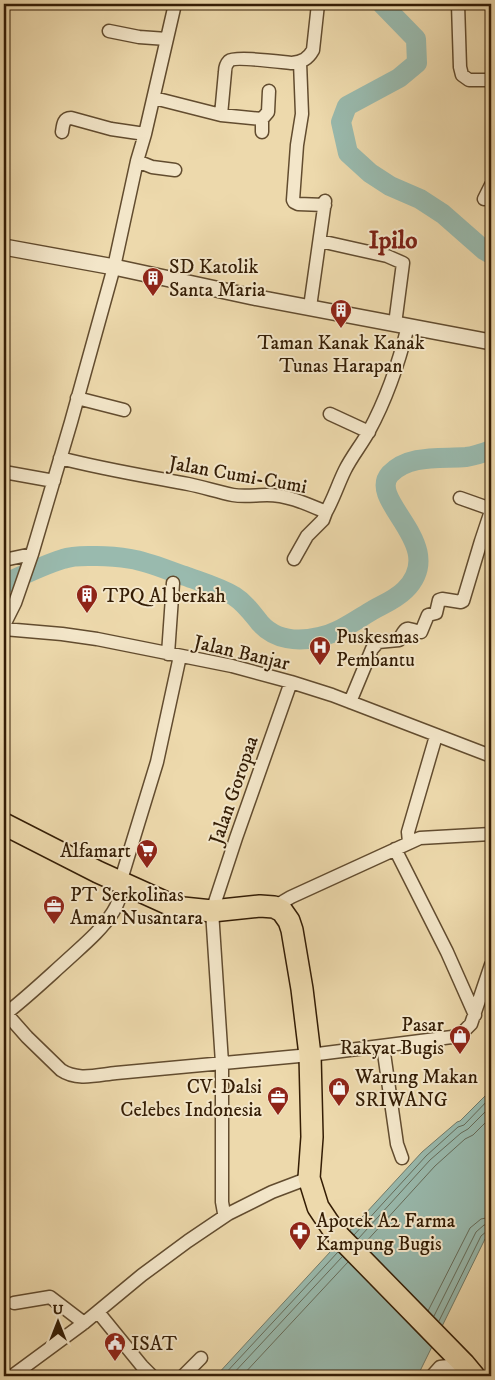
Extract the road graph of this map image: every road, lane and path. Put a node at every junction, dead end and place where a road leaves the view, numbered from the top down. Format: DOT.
graph roads {
  1 [pos="175,4"];
  2 [pos="318,4"];
  3 [pos="458,4"];
  4 [pos="109,32"];
  5 [pos="166,39"];
  6 [pos="300,62"];
  7 [pos="491,80"];
  8 [pos="269,91"];
  9 [pos="154,98"];
  10 [pos="221,115"];
  11 [pos="62,132"];
  12 [pos="145,134"];
  13 [pos="137,161"];
  14 [pos="175,170"];
  15 [pos="491,185"];
  16 [pos="484,199"];
  17 [pos="320,241"];
  18 [pos="4,248"];
  19 [pos="114,267"];
  20 [pos="310,307"];
  21 [pos="402,325"];
  22 [pos="491,342"];
  23 [pos="77,398"];
  24 [pos="124,410"];
  25 [pos="330,414"];
  26 [pos="369,432"];
  27 [pos="60,458"];
  28 [pos="4,472"];
  29 [pos="54,481"];
  30 [pos="460,498"];
  31 [pos="491,510"];
  32 [pos="326,512"];
  33 [pos="32,556"];
  34 [pos="294,559"];
  35 [pos="4,560"];
  36 [pos="173,583"];
  37 [pos="4,624"];
  38 [pos="4,629"];
  39 [pos="174,655"];
  40 [pos="291,682"];
  41 [pos="350,702"];
  42 [pos="436,736"];
  43 [pos="491,756"];
  44 [pos="4,824"];
  45 [pos="491,834"];
  46 [pos="409,842"];
  47 [pos="395,849"];
  48 [pos="120,883"];
  49 [pos="274,907"];
  50 [pos="212,911"];
  51 [pos="491,965"];
  52 [pos="5,1013"];
  53 [pos="475,1015"];
  54 [pos="383,1046"];
  55 [pos="310,1055"];
  56 [pos="222,1063"];
  57 [pos="402,1158"];
  58 [pos="308,1178"];
  59 [pos="228,1214"];
  60 [pos="14,1303"];
  61 [pos="98,1312"];
  62 [pos="84,1323"];
  63 [pos="201,1358"];
  64 [pos="469,1372"];
  65 [pos="12,1376"];
  66 [pos="152,1376"];
  67 [pos="184,1376"];
  68 [pos="432,1376"];
  1 -- 5 [label="street"];
  2 -- 6 [label="street"];
  3 -- 7 [label="street"];
  4 -- 5 [label="street"];
  5 -- 9 [label="street"];
  6 -- 10 [label="street"];
  6 -- 17 [label="street"];
  8 -- 10 [label="street"];
  9 -- 10 [label="street"];
  9 -- 12 [label="street"];
  11 -- 12 [label="street"];
  12 -- 13 [label="street"];
  13 -- 14 [label="street"];
  13 -- 19 [label="street"];
  15 -- 16 [label="street"];
  17 -- 20 [label="street"];
  17 -- 21 [label="street, Jalan Cumi-Cumi"];
  18 -- 19 [label="street"];
  19 -- 20 [label="street"];
  19 -- 23 [label="street"];
  20 -- 21 [label="street"];
  21 -- 22 [label="street"];
  21 -- 26 [label="street, Jalan Cumi-Cumi"];
  23 -- 24 [label="street"];
  23 -- 27 [label="street"];
  25 -- 26 [label="street"];
  26 -- 32 [label="street, Jalan Cumi-Cumi"];
  27 -- 29 [label="street"];
  27 -- 32 [label="street, Jalan Cumi-Cumi"];
  28 -- 29 [label="street"];
  29 -- 33 [label="street"];
  30 -- 31 [label="street"];
  31 -- 41 [label="street"];
  32 -- 34 [label="street"];
  33 -- 35 [label="street"];
  33 -- 37 [label="street"];
  36 -- 39 [label="street"];
  38 -- 39 [label="street, Jalan Banjar"];
  39 -- 40 [label="street, Jalan Banjar"];
  39 -- 48 [label="street"];
  40 -- 41 [label="street, Jalan Banjar"];
  40 -- 50 [label="street, Jalan Goropaa"];
  41 -- 42 [label="street, Jalan Banjar"];
  42 -- 43 [label="street, Jalan Banjar"];
  42 -- 46 [label="street"];
  44 -- 48 [label="highway"];
  45 -- 46 [label="street"];
  46 -- 47 [label="street"];
  47 -- 49 [label="street"];
  47 -- 53 [label="street"];
  48 -- 50 [label="highway"];
  48 -- 52 [label="street"];
  49 -- 50 [label="highway"];
  49 -- 55 [label="highway"];
  50 -- 56 [label="street"];
  51 -- 53 [label="street"];
  52 -- 56 [label="street"];
  53 -- 54 [label="street"];
  54 -- 55 [label="street"];
  54 -- 57 [label="street"];
  55 -- 56 [label="street"];
  55 -- 58 [label="highway"];
  56 -- 59 [label="street"];
  58 -- 59 [label="street"];
  58 -- 64 [label="highway"];
  59 -- 61 [label="street"];
  60 -- 62 [label="street"];
  61 -- 62 [label="street"];
  61 -- 66 [label="street"];
  62 -- 65 [label="street"];
  63 -- 67 [label="street"];
  64 -- 68 [label="street"];
}
